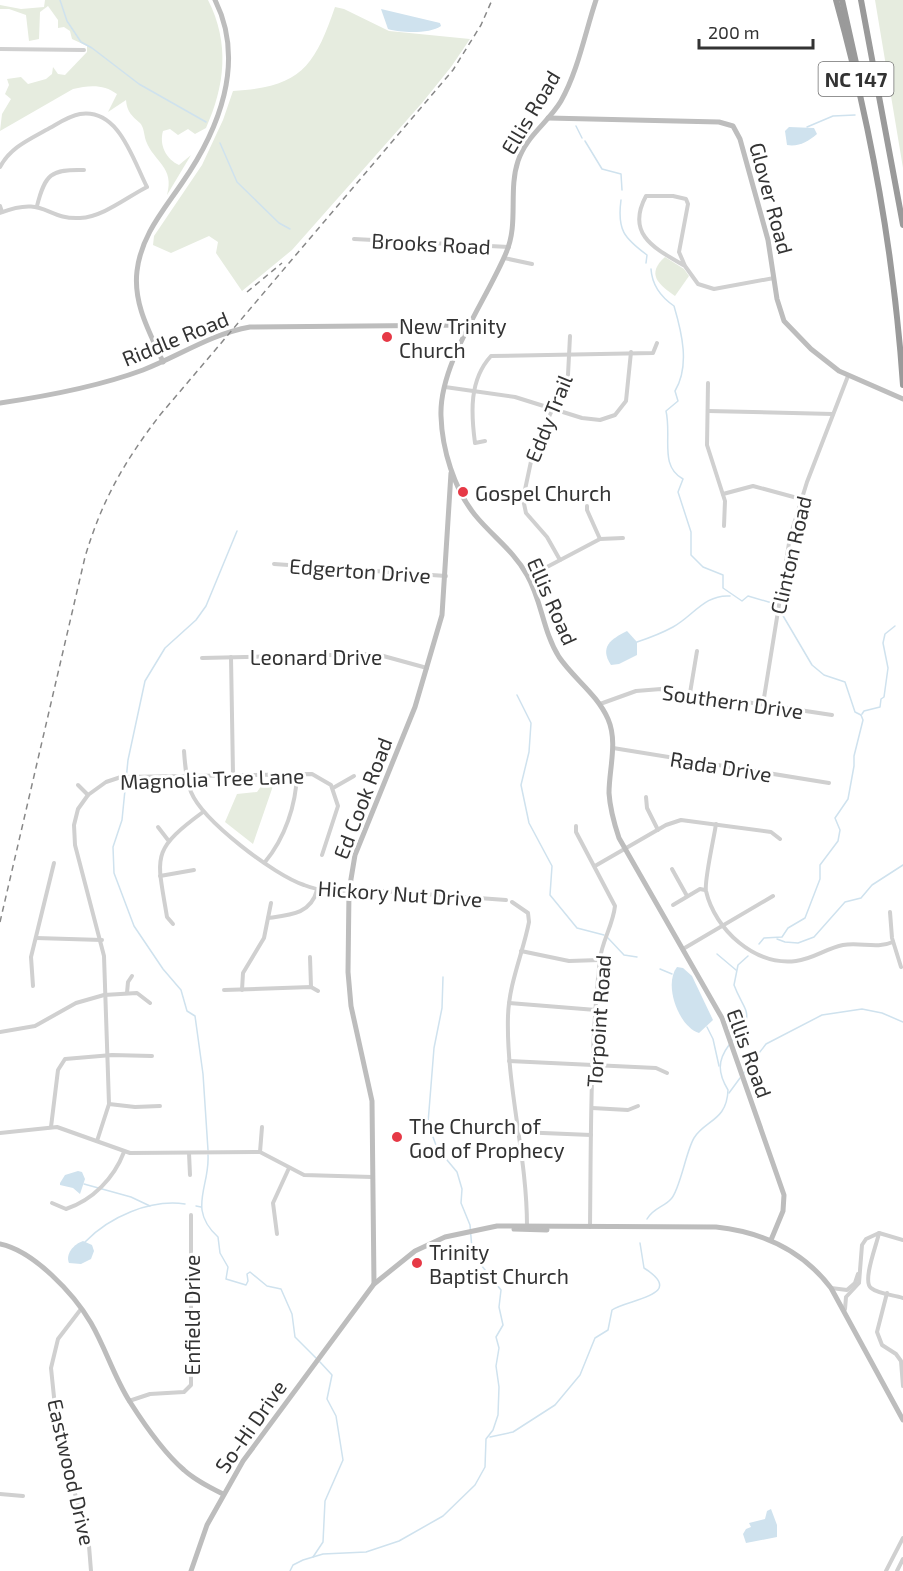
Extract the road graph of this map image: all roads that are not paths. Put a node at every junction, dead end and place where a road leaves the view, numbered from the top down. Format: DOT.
graph roads {
  1 [pos="215,0"];
  2 [pos="596,0"];
  3 [pos="836,0"];
  4 [pos="842,0"];
  5 [pos="861,0"];
  6 [pos="0,49"];
  7 [pos="84,51"];
  8 [pos="548,118"];
  9 [pos="874,158"];
  10 [pos="0,167"];
  11 [pos="84,170"];
  12 [pos="0,206"];
  13 [pos="37,206"];
  14 [pos="1,213"];
  15 [pos="903,225"];
  16 [pos="354,239"];
  17 [pos="509,247"];
  18 [pos="680,252"];
  19 [pos="504,258"];
  20 [pos="673,259"];
  21 [pos="532,264"];
  22 [pos="685,266"];
  23 [pos="775,278"];
  24 [pos="472,325"];
  25 [pos="570,336"];
  26 [pos="657,343"];
  27 [pos="631,352"];
  28 [pos="571,353"];
  29 [pos="163,362"];
  30 [pos="848,376"];
  31 [pos="708,383"];
  32 [pos="903,385"];
  33 [pos="444,386"];
  34 [pos="474,392"];
  35 [pos="903,399"];
  36 [pos="0,403"];
  37 [pos="553,409"];
  38 [pos="708,411"];
  39 [pos="833,414"];
  40 [pos="485,441"];
  41 [pos="451,471"];
  42 [pos="723,494"];
  43 [pos="801,499"];
  44 [pos="587,506"];
  45 [pos="724,526"];
  46 [pos="623,538"];
  47 [pos="600,539"];
  48 [pos="560,560"];
  49 [pos="274,564"];
  50 [pos="446,576"];
  51 [pos="528,577"];
  52 [pos="697,651"];
  53 [pos="231,657"];
  54 [pos="202,658"];
  55 [pos="427,668"];
  56 [pos="690,693"];
  57 [pos="600,704"];
  58 [pos="763,704"];
  59 [pos="832,715"];
  60 [pos="613,748"];
  61 [pos="184,751"];
  62 [pos="233,774"];
  63 [pos="297,774"];
  64 [pos="354,776"];
  65 [pos="187,777"];
  66 [pos="829,783"];
  67 [pos="78,785"];
  68 [pos="333,788"];
  69 [pos="88,795"];
  70 [pos="646,797"];
  71 [pos="203,812"];
  72 [pos="716,824"];
  73 [pos="576,825"];
  74 [pos="158,827"];
  75 [pos="658,830"];
  76 [pos="780,839"];
  77 [pos="168,840"];
  78 [pos="625,848"];
  79 [pos="322,855"];
  80 [pos="265,862"];
  81 [pos="54,863"];
  82 [pos="595,866"];
  83 [pos="672,869"];
  84 [pos="194,870"];
  85 [pos="160,876"];
  86 [pos="317,890"];
  87 [pos="705,890"];
  88 [pos="349,891"];
  89 [pos="687,896"];
  90 [pos="773,896"];
  91 [pos="506,900"];
  92 [pos="512,902"];
  93 [pos="271,903"];
  94 [pos="673,905"];
  95 [pos="890,912"];
  96 [pos="268,918"];
  97 [pos="173,924"];
  98 [pos="723,925"];
  99 [pos="36,938"];
  100 [pos="102,940"];
  101 [pos="893,942"];
  102 [pos="683,949"];
  103 [pos="521,951"];
  104 [pos="310,957"];
  105 [pos="600,960"];
  106 [pos="901,967"];
  107 [pos="132,976"];
  108 [pos="33,986"];
  109 [pos="311,987"];
  110 [pos="224,990"];
  111 [pos="242,990"];
  112 [pos="318,991"];
  113 [pos="127,993"];
  114 [pos="106,994"];
  115 [pos="150,1003"];
  116 [pos="509,1003"];
  117 [pos="596,1010"];
  118 [pos="0,1032"];
  119 [pos="107,1055"];
  120 [pos="152,1056"];
  121 [pos="509,1061"];
  122 [pos="594,1065"];
  123 [pos="667,1072"];
  124 [pos="109,1104"];
  125 [pos="160,1106"];
  126 [pos="638,1106"];
  127 [pos="592,1108"];
  128 [pos="51,1127"];
  129 [pos="262,1127"];
  130 [pos="519,1132"];
  131 [pos="0,1133"];
  132 [pos="591,1135"];
  133 [pos="97,1141"];
  134 [pos="124,1152"];
  135 [pos="260,1152"];
  136 [pos="189,1153"];
  137 [pos="289,1168"];
  138 [pos="190,1175"];
  139 [pos="373,1178"];
  140 [pos="52,1203"];
  141 [pos="191,1215"];
  142 [pos="527,1226"];
  143 [pos="590,1228"];
  144 [pos="477,1229"];
  145 [pos="879,1233"];
  146 [pos="277,1234"];
  147 [pos="771,1240"];
  148 [pos="903,1240"];
  149 [pos="0,1244"];
  150 [pos="860,1271"];
  151 [pos="374,1284"];
  152 [pos="831,1288"];
  153 [pos="887,1293"];
  154 [pos="903,1298"];
  155 [pos="81,1309"];
  156 [pos="845,1309"];
  157 [pos="903,1386"];
  158 [pos="129,1401"];
  159 [pos="903,1420"];
  160 [pos="0,1494"];
  161 [pos="222,1494"];
  162 [pos="23,1496"];
  163 [pos="903,1538"];
  164 [pos="903,1559"];
  165 [pos="91,1571"];
  166 [pos="191,1571"];
  167 [pos="886,1571"];
  168 [pos="897,1571"];
  1 -- 29 [label="street"];
  2 -- 8 [label="street, Ellis Road"];
  3 -- 9 [label="highway, NC 147"];
  4 -- 9 [label="highway"];
  5 -- 15 [label="highway"];
  6 -- 7 [label="street"];
  8 -- 17 [label="street, Ellis Road"];
  8 -- 23 [label="street, Glover Road"];
  9 -- 32 [label="highway"];
  10 -- 13 [label="street"];
  11 -- 13 [label="street"];
  12 -- 14 [label="street"];
  13 -- 14 [label="street"];
  16 -- 17 [label="street, Brooks Road"];
  17 -- 19 [label="street, Ellis Road"];
  18 -- 20 [label="street"];
  18 -- 20 [label="street"];
  18 -- 22 [label="street"];
  19 -- 21 [label="street"];
  19 -- 24 [label="street, Ellis Road"];
  20 -- 22 [label="street"];
  22 -- 23 [label="street"];
  23 -- 30 [label="street, Glover Road"];
  24 -- 29 [label="street, Riddle Road"];
  24 -- 33 [label="street, Ellis Road"];
  25 -- 28 [label="street, Eddy Trail"];
  26 -- 27 [label="street"];
  27 -- 28 [label="street"];
  27 -- 37 [label="street"];
  28 -- 34 [label="street"];
  28 -- 37 [label="street, Eddy Trail"];
  29 -- 36 [label="street, Riddle Road"];
  30 -- 35 [label="street, Glover Road"];
  30 -- 39 [label="street, Clinton Road"];
  31 -- 38 [label="street"];
  33 -- 34 [label="street"];
  33 -- 41 [label="street, Ellis Road"];
  34 -- 37 [label="street"];
  34 -- 40 [label="street"];
  37 -- 48 [label="street, Eddy Trail"];
  38 -- 39 [label="street"];
  38 -- 42 [label="street"];
  39 -- 43 [label="street, Clinton Road"];
  41 -- 50 [label="street, Ed Cook Road"];
  41 -- 51 [label="street, Ellis Road"];
  42 -- 43 [label="street"];
  42 -- 45 [label="street"];
  43 -- 58 [label="street, Clinton Road"];
  44 -- 47 [label="street"];
  46 -- 47 [label="street"];
  47 -- 48 [label="street"];
  48 -- 51 [label="street"];
  49 -- 50 [label="street, Edgerton Drive"];
  50 -- 55 [label="street, Ed Cook Road"];
  51 -- 57 [label="street, Ellis Road"];
  52 -- 56 [label="street"];
  53 -- 54 [label="street, Leonard Drive"];
  53 -- 55 [label="street, Leonard Drive"];
  53 -- 62 [label="street"];
  55 -- 88 [label="street, Ed Cook Road"];
  56 -- 57 [label="street, Southern Drive"];
  56 -- 58 [label="street, Southern Drive"];
  57 -- 60 [label="street, Ellis Road"];
  58 -- 59 [label="street, Southern Drive"];
  60 -- 66 [label="street, Rada Drive"];
  60 -- 78 [label="street, Ellis Road"];
  61 -- 65 [label="street, Hickory Nut Drive"];
  62 -- 63 [label="street, Magnolia Tree Lane"];
  62 -- 65 [label="street, Magnolia Tree Lane"];
  63 -- 68 [label="street, Magnolia Tree Lane"];
  63 -- 80 [label="street"];
  64 -- 68 [label="street"];
  65 -- 69 [label="street, Magnolia Tree Lane"];
  65 -- 71 [label="street, Hickory Nut Drive"];
  67 -- 69 [label="street"];
  68 -- 79 [label="street, Magnolia Tree Lane"];
  69 -- 100 [label="street"];
  70 -- 75 [label="street"];
  71 -- 77 [label="street"];
  71 -- 80 [label="street, Hickory Nut Drive"];
  72 -- 75 [label="street"];
  72 -- 76 [label="street"];
  72 -- 87 [label="street"];
  73 -- 82 [label="street, Torpoint Road"];
  74 -- 77 [label="street"];
  75 -- 78 [label="street"];
  77 -- 85 [label="street"];
  78 -- 82 [label="street"];
  78 -- 102 [label="street, Ellis Road"];
  80 -- 86 [label="street, Hickory Nut Drive"];
  81 -- 99 [label="street"];
  82 -- 105 [label="street, Torpoint Road"];
  83 -- 89 [label="street"];
  84 -- 85 [label="street"];
  85 -- 97 [label="street"];
  86 -- 88 [label="street, Hickory Nut Drive"];
  86 -- 96 [label="street"];
  87 -- 89 [label="street"];
  87 -- 98 [label="street"];
  88 -- 91 [label="street, Hickory Nut Drive"];
  88 -- 139 [label="street, Ed Cook Road"];
  89 -- 94 [label="street"];
  90 -- 98 [label="street"];
  92 -- 103 [label="street"];
  93 -- 96 [label="street"];
  95 -- 101 [label="street"];
  96 -- 111 [label="street"];
  98 -- 101 [label="street"];
  98 -- 102 [label="street"];
  99 -- 100 [label="street"];
  99 -- 108 [label="street"];
  100 -- 114 [label="street"];
  101 -- 106 [label="street"];
  102 -- 147 [label="street, Ellis Road"];
  103 -- 105 [label="street"];
  103 -- 116 [label="street"];
  104 -- 109 [label="street"];
  105 -- 117 [label="street, Torpoint Road"];
  107 -- 113 [label="street"];
  109 -- 111 [label="street"];
  109 -- 112 [label="street"];
  110 -- 111 [label="street"];
  113 -- 114 [label="street"];
  113 -- 115 [label="street"];
  114 -- 118 [label="street"];
  114 -- 119 [label="street"];
  116 -- 117 [label="street"];
  116 -- 121 [label="street"];
  117 -- 122 [label="street, Torpoint Road"];
  119 -- 120 [label="street"];
  119 -- 124 [label="street"];
  119 -- 128 [label="street"];
  121 -- 122 [label="street"];
  121 -- 130 [label="street"];
  122 -- 123 [label="street"];
  122 -- 127 [label="street, Torpoint Road"];
  124 -- 125 [label="street"];
  124 -- 133 [label="street"];
  126 -- 127 [label="street"];
  127 -- 132 [label="street, Torpoint Road"];
  128 -- 131 [label="street"];
  128 -- 133 [label="street"];
  129 -- 135 [label="street"];
  130 -- 132 [label="street"];
  130 -- 142 [label="street"];
  132 -- 143 [label="street, Torpoint Road"];
  133 -- 134 [label="street"];
  134 -- 136 [label="street"];
  134 -- 140 [label="street"];
  135 -- 136 [label="street"];
  135 -- 137 [label="street"];
  136 -- 138 [label="street"];
  137 -- 139 [label="street"];
  137 -- 146 [label="street"];
  139 -- 151 [label="street, Ed Cook Road"];
  141 -- 158 [label="street, Enfield Drive"];
  142 -- 143 [label="street, So-Hi Drive"];
  142 -- 144 [label="street, So-Hi Drive"];
  143 -- 144 [label="street, So-Hi Drive"];
  143 -- 147 [label="street, So-Hi Drive"];
  144 -- 151 [label="street, So-Hi Drive"];
  145 -- 148 [label="street"];
  145 -- 150 [label="street"];
  145 -- 153 [label="street"];
  147 -- 152 [label="street"];
  149 -- 155 [label="street, So-Hi Drive"];
  150 -- 152 [label="street"];
  150 -- 156 [label="street"];
  151 -- 161 [label="street, So-Hi Drive"];
  152 -- 156 [label="street"];
  153 -- 154 [label="street"];
  153 -- 157 [label="street"];
  155 -- 158 [label="street, So-Hi Drive"];
  155 -- 165 [label="street, Eastwood Drive"];
  156 -- 159 [label="street"];
  158 -- 161 [label="street, So-Hi Drive"];
  160 -- 162 [label="street"];
  161 -- 166 [label="street"];
  163 -- 167 [label="street"];
  164 -- 168 [label="street"];
}
